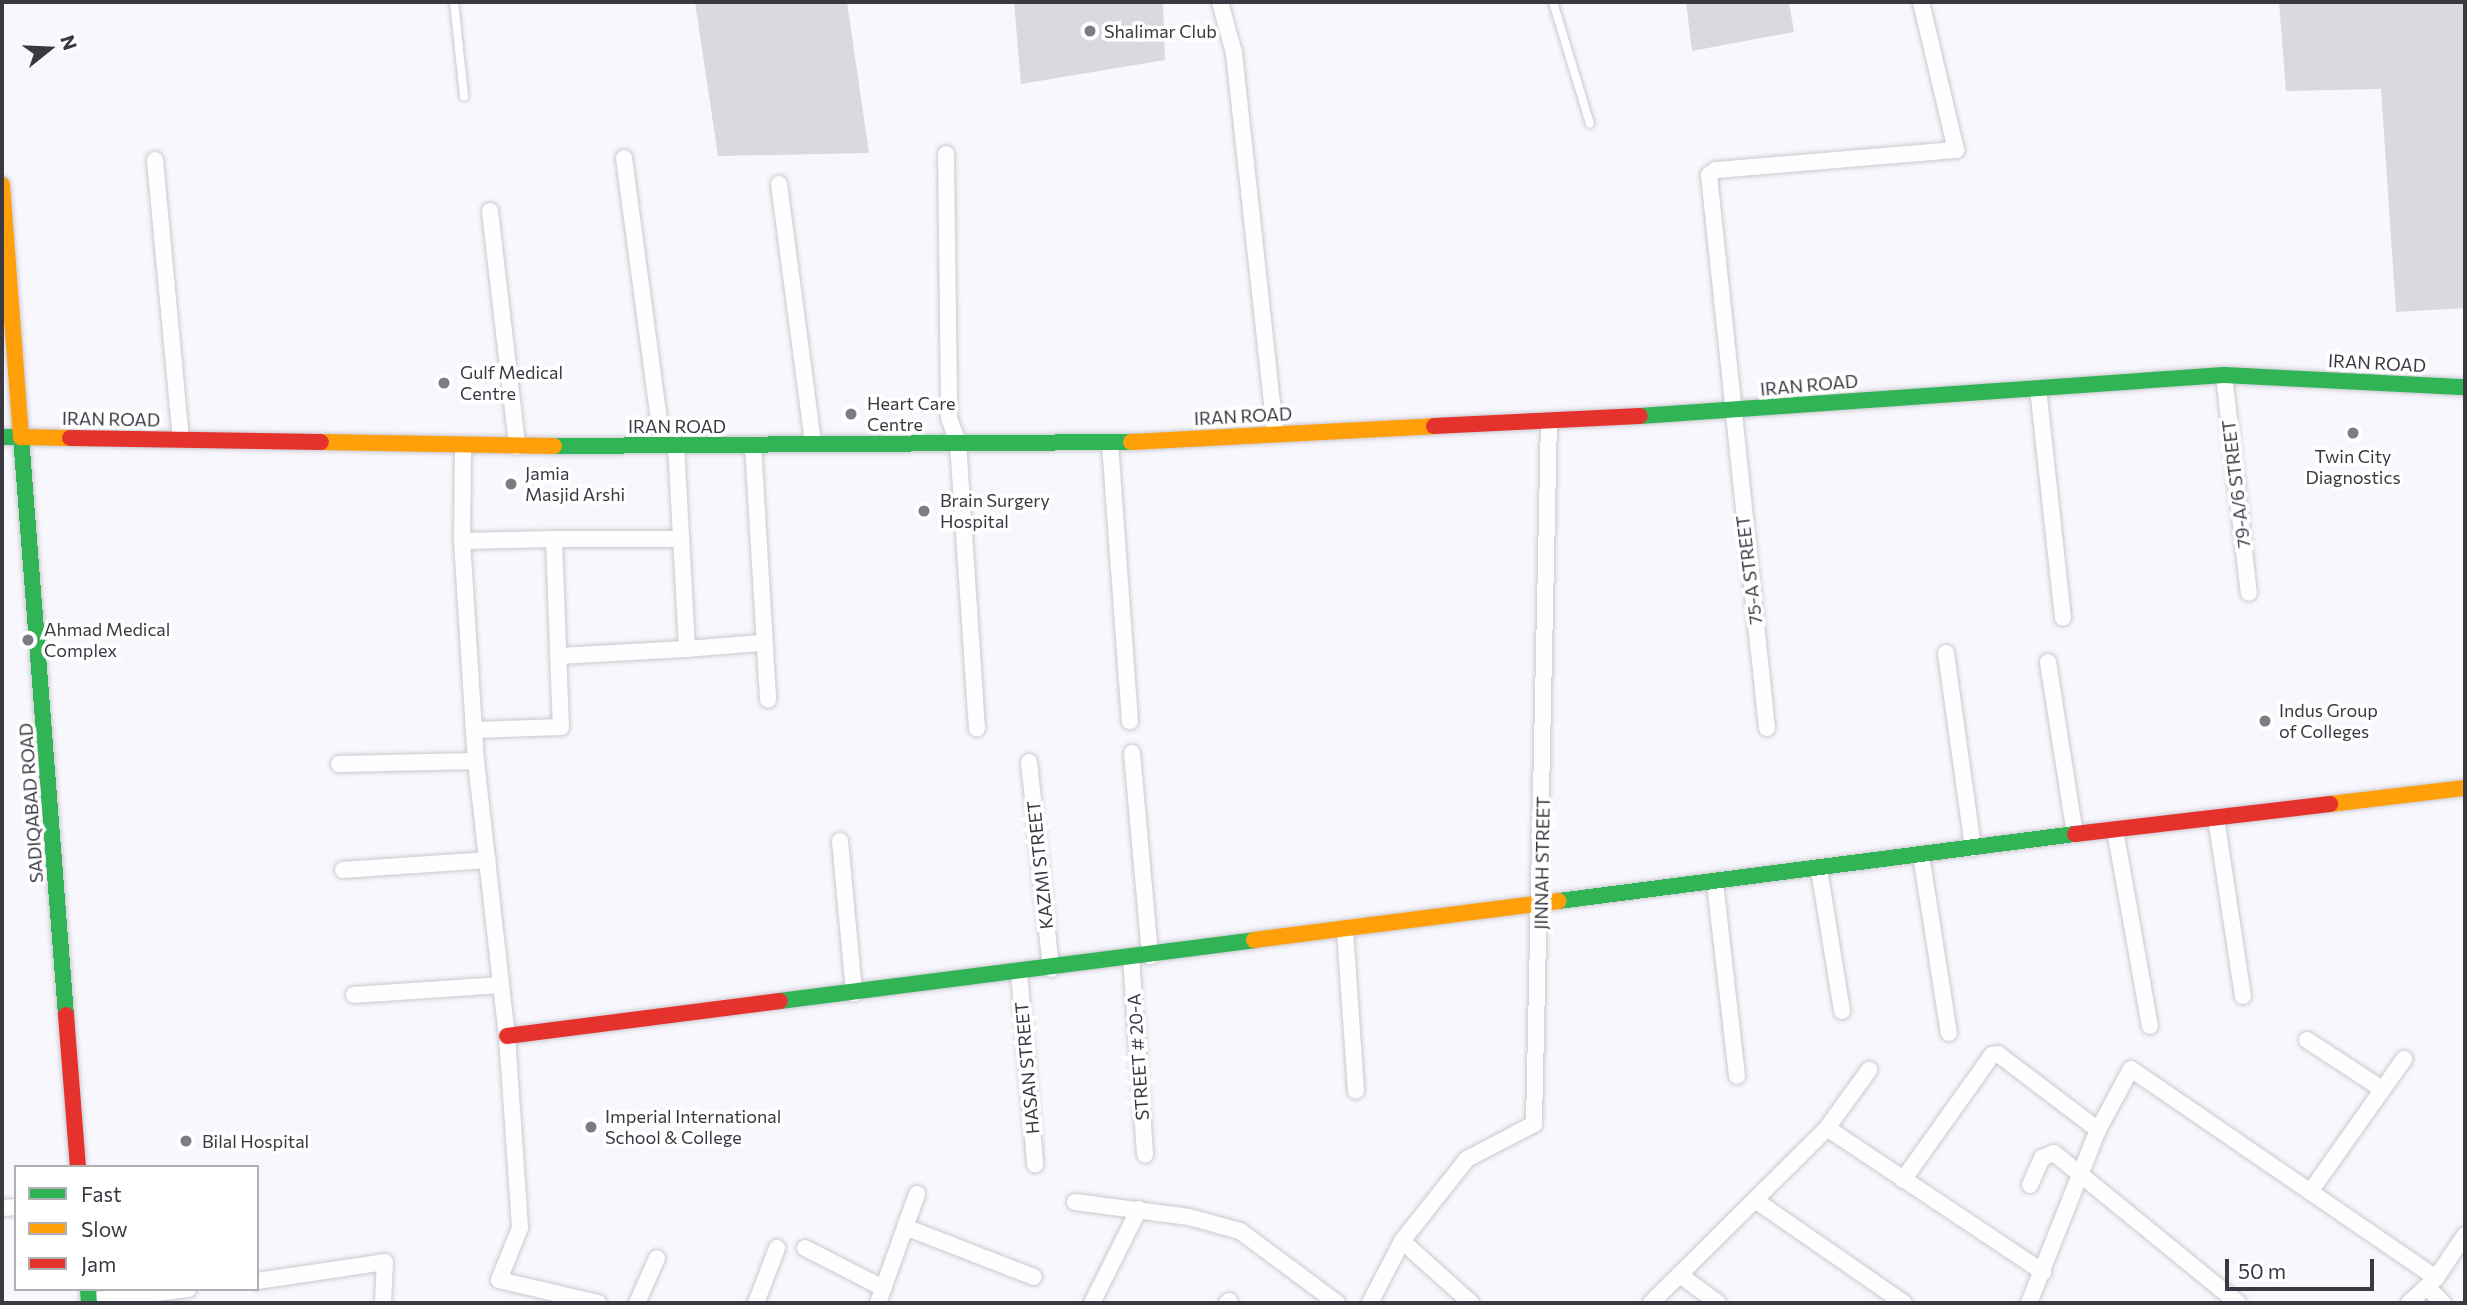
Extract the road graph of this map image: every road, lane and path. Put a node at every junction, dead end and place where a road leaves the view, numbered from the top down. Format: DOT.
graph roads {
  1 [pos="454,2"];
  2 [pos="1220,2"];
  3 [pos="1553,2"];
  4 [pos="1921,2"];
  5 [pos="464,96"];
  6 [pos="1590,124"];
  7 [pos="946,154"];
  8 [pos="624,158"];
  9 [pos="155,160"];
  10 [pos="779,184"];
  11 [pos="2,185"];
  12 [pos="490,211"];
  13 [pos="3,227"];
  14 [pos="2224,375"];
  15 [pos="2465,387"];
  16 [pos="2038,388"];
  17 [pos="1731,411"];
  18 [pos="1549,422"];
  19 [pos="1275,433"];
  20 [pos="2,437"];
  21 [pos="21,437"];
  22 [pos="181,440"];
  23 [pos="958,443"];
  24 [pos="1110,443"];
  25 [pos="669,444"];
  26 [pos="813,444"];
  27 [pos="753,445"];
  28 [pos="463,446"];
  29 [pos="517,446"];
  30 [pos="554,539"];
  31 [pos="681,539"];
  32 [pos="462,541"];
  33 [pos="2249,593"];
  34 [pos="2063,618"];
  35 [pos="762,643"];
  36 [pos="687,649"];
  37 [pos="1946,653"];
  38 [pos="558,656"];
  39 [pos="2048,662"];
  40 [pos="768,700"];
  41 [pos="1130,721"];
  42 [pos="977,728"];
  43 [pos="1767,728"];
  44 [pos="475,730"];
  45 [pos="1132,753"];
  46 [pos="476,761"];
  47 [pos="1029,762"];
  48 [pos="339,764"];
  49 [pos="2465,788"];
  50 [pos="2216,818"];
  51 [pos="2115,830"];
  52 [pos="2075,834"];
  53 [pos="839,841"];
  54 [pos="1973,848"];
  55 [pos="1921,855"];
  56 [pos="488,860"];
  57 [pos="1819,869"];
  58 [pos="343,870"];
  59 [pos="1715,883"];
  60 [pos="1542,904"];
  61 [pos="1345,930"];
  62 [pos="1150,956"];
  63 [pos="1131,958"];
  64 [pos="1051,969"];
  65 [pos="1019,972"];
  66 [pos="501,985"];
  67 [pos="854,993"];
  68 [pos="354,995"];
  69 [pos="2243,996"];
  70 [pos="1842,1011"];
  71 [pos="2150,1026"];
  72 [pos="1949,1033"];
  73 [pos="506,1036"];
  74 [pos="2307,1040"];
  75 [pos="2404,1059"];
  76 [pos="1869,1070"];
  77 [pos="1737,1076"];
  78 [pos="2382,1089"];
  79 [pos="1356,1091"];
  80 [pos="1828,1128"];
  81 [pos="2098,1130"];
  82 [pos="1145,1155"];
  83 [pos="1035,1164"];
  84 [pos="78,1165"];
  85 [pos="2082,1178"];
  86 [pos="1903,1180"];
  87 [pos="2030,1185"];
  88 [pos="2310,1192"];
  89 [pos="917,1194"];
  90 [pos="1755,1200"];
  91 [pos="1074,1202"];
  92 [pos="1139,1209"];
  93 [pos="905,1227"];
  94 [pos="2465,1235"];
  95 [pos="1402,1241"];
  96 [pos="777,1248"];
  97 [pos="805,1248"];
  98 [pos="657,1258"];
  99 [pos="2043,1272"];
  100 [pos="1680,1275"];
  101 [pos="1034,1277"];
  102 [pos="259,1280"];
  103 [pos="2431,1282"];
  104 [pos="169,1291"];
  105 [pos="881,1296"];
  106 [pos="89,1298"];
  107 [pos="383,1303"];
  108 [pos="598,1303"];
  109 [pos="637,1303"];
  110 [pos="756,1303"];
  111 [pos="1092,1303"];
  112 [pos="1337,1303"];
  113 [pos="1370,1303"];
  114 [pos="1471,1303"];
  115 [pos="1651,1303"];
  116 [pos="1718,1303"];
  117 [pos="1904,1303"];
  118 [pos="2029,1303"];
  119 [pos="2238,1303"];
  120 [pos="2410,1303"];
  121 [pos="2443,1303"];
  1 -- 5 [label="lane"];
  2 -- 19 [label="street"];
  3 -- 6 [label="lane"];
  4 -- 17 [label="street, 75-A STREET"];
  7 -- 23 [label="street"];
  8 -- 25 [label="street"];
  9 -- 22 [label="street"];
  10 -- 26 [label="street"];
  11 -- 13 [label="main road, SADIQABAD ROAD"];
  12 -- 29 [label="street"];
  13 -- 21 [label="main road, SADIQABAD ROAD"];
  14 -- 15 [label="main road, IRAN ROAD"];
  14 -- 16 [label="main road, IRAN ROAD"];
  14 -- 33 [label="street, 79-A/6 STREET"];
  16 -- 17 [label="main road, IRAN ROAD"];
  16 -- 34 [label="street"];
  17 -- 18 [label="main road, IRAN ROAD"];
  17 -- 43 [label="street, 75-A STREET"];
  18 -- 19 [label="main road, IRAN ROAD"];
  18 -- 60 [label="street, JINNAH STREET"];
  19 -- 24 [label="main road, IRAN ROAD"];
  20 -- 21 [label="main road, IRAN ROAD"];
  21 -- 22 [label="main road, IRAN ROAD"];
  21 -- 84 [label="main road, SADIQABAD ROAD"];
  22 -- 28 [label="main road, IRAN ROAD"];
  23 -- 24 [label="main road, IRAN ROAD"];
  23 -- 26 [label="main road, IRAN ROAD"];
  23 -- 42 [label="street"];
  24 -- 41 [label="street"];
  25 -- 27 [label="main road, IRAN ROAD"];
  25 -- 29 [label="main road, IRAN ROAD"];
  25 -- 31 [label="street"];
  26 -- 27 [label="main road, IRAN ROAD"];
  27 -- 35 [label="street"];
  28 -- 29 [label="main road, IRAN ROAD"];
  28 -- 32 [label="street"];
  30 -- 31 [label="street"];
  30 -- 32 [label="street"];
  30 -- 38 [label="street"];
  31 -- 36 [label="street"];
  32 -- 44 [label="street"];
  35 -- 36 [label="street"];
  35 -- 40 [label="street"];
  36 -- 38 [label="street"];
  37 -- 54 [label="street"];
  38 -- 44 [label="street"];
  39 -- 52 [label="street"];
  44 -- 46 [label="street"];
  45 -- 62 [label="street"];
  46 -- 48 [label="street"];
  46 -- 56 [label="street"];
  47 -- 64 [label="street, KAZMI STREET"];
  49 -- 50 [label="main road"];
  50 -- 51 [label="main road"];
  50 -- 69 [label="street"];
  51 -- 52 [label="main road"];
  51 -- 71 [label="street"];
  52 -- 54 [label="main road"];
  53 -- 67 [label="street"];
  54 -- 55 [label="main road"];
  55 -- 57 [label="main road"];
  55 -- 72 [label="street"];
  56 -- 58 [label="street"];
  56 -- 66 [label="street"];
  57 -- 59 [label="main road"];
  57 -- 70 [label="street"];
  59 -- 60 [label="main road"];
  59 -- 77 [label="street"];
  60 -- 61 [label="main road"];
  60 -- 95 [label="street, JINNAH STREET"];
  61 -- 62 [label="main road"];
  61 -- 79 [label="street"];
  62 -- 63 [label="main road"];
  63 -- 64 [label="main road"];
  63 -- 82 [label="street, STREET # 20-A"];
  64 -- 65 [label="main road"];
  65 -- 67 [label="main road"];
  65 -- 83 [label="street, HASAN STREET"];
  66 -- 68 [label="street"];
  66 -- 73 [label="street"];
  67 -- 73 [label="main road"];
  73 -- 108 [label="street"];
  74 -- 78 [label="street"];
  75 -- 78 [label="street"];
  76 -- 80 [label="street"];
  78 -- 88 [label="street"];
  80 -- 86 [label="street"];
  80 -- 90 [label="street"];
  81 -- 85 [label="street"];
  81 -- 86 [label="street"];
  81 -- 88 [label="street"];
  85 -- 87 [label="street"];
  85 -- 99 [label="street"];
  85 -- 119 [label="street"];
  86 -- 99 [label="street"];
  88 -- 103 [label="street"];
  89 -- 93 [label="street"];
  90 -- 100 [label="street"];
  90 -- 117 [label="street"];
  91 -- 92 [label="street"];
  92 -- 111 [label="street"];
  92 -- 112 [label="street"];
  93 -- 101 [label="street"];
  93 -- 105 [label="street"];
  94 -- 103 [label="street"];
  95 -- 113 [label="street"];
  95 -- 114 [label="street"];
  96 -- 110 [label="street"];
  97 -- 105 [label="street"];
  98 -- 109 [label="street"];
  99 -- 118 [label="street"];
  100 -- 115 [label="street"];
  100 -- 116 [label="street"];
  102 -- 107 [label="street"];
  103 -- 120 [label="street"];
  103 -- 121 [label="street"];
  104 -- 106 [label="street"];
}
